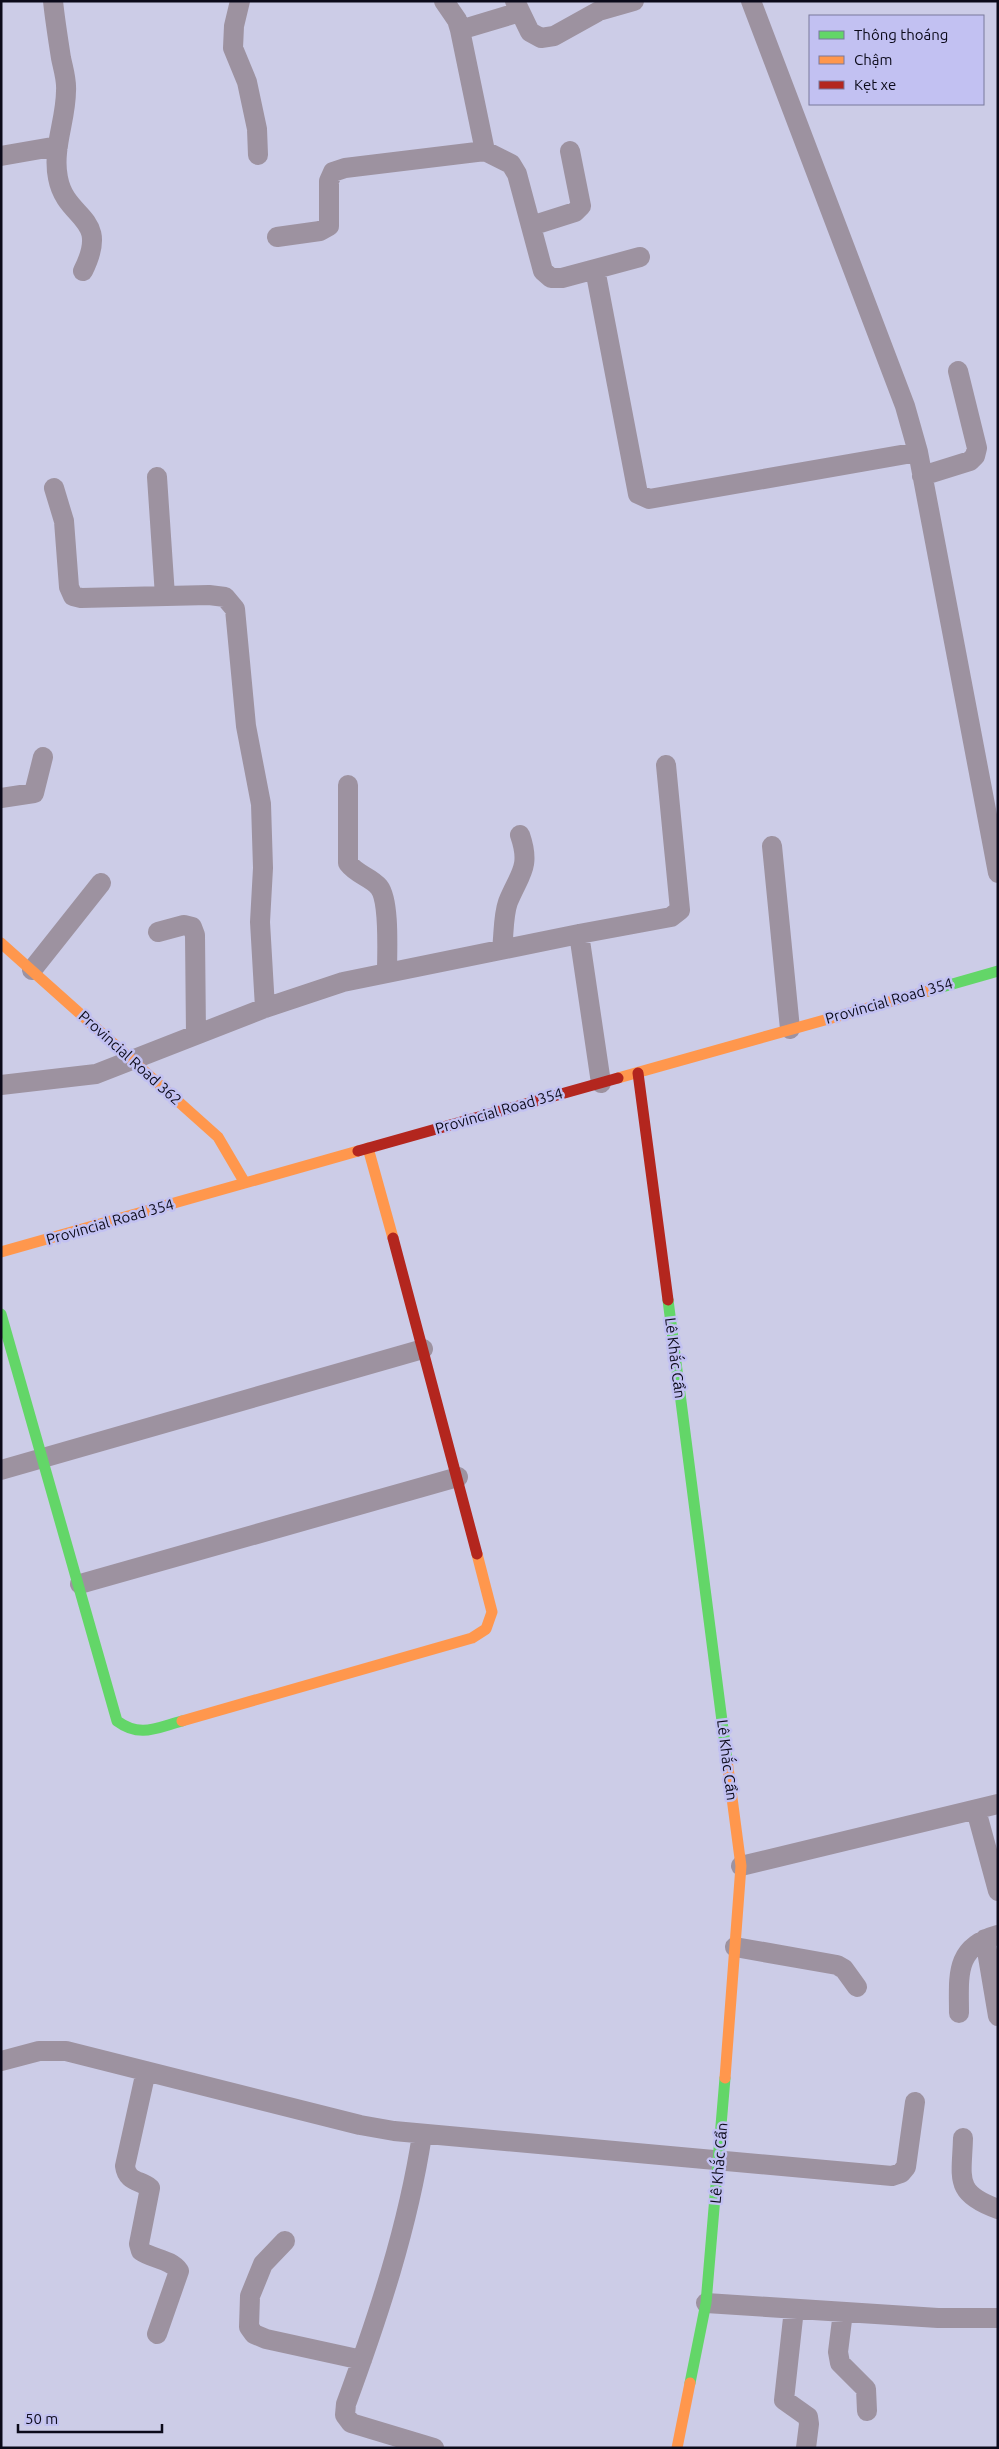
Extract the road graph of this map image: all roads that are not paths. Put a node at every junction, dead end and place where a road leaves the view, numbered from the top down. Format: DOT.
graph roads {
  1 [pos="53,1"];
  2 [pos="240,1"];
  3 [pos="444,1"];
  4 [pos="634,1"];
  5 [pos="751,1"];
  6 [pos="518,7"];
  7 [pos="460,30"];
  8 [pos="58,146"];
  9 [pos="485,151"];
  10 [pos="570,151"];
  11 [pos="258,154"];
  12 [pos="1,156"];
  13 [pos="531,226"];
  14 [pos="277,237"];
  15 [pos="640,257"];
  16 [pos="595,269"];
  17 [pos="83,271"];
  18 [pos="958,371"];
  19 [pos="918,452"];
  20 [pos="922,476"];
  21 [pos="157,477"];
  22 [pos="54,488"];
  23 [pos="165,596"];
  24 [pos="43,757"];
  25 [pos="666,765"];
  26 [pos="348,785"];
  27 [pos="1,798"];
  28 [pos="520,835"];
  29 [pos="772,846"];
  30 [pos="998,873"];
  31 [pos="101,883"];
  32 [pos="158,932"];
  33 [pos="579,934"];
  34 [pos="1,943"];
  35 [pos="502,949"];
  36 [pos="32,970"];
  37 [pos="998,971"];
  38 [pos="387,972"];
  39 [pos="265,1008"];
  40 [pos="790,1029"];
  41 [pos="196,1035"];
  42 [pos="133,1060"];
  43 [pos="638,1072"];
  44 [pos="601,1083"];
  45 [pos="1,1085"];
  46 [pos="368,1148"];
  47 [pos="245,1183"];
  48 [pos="1,1252"];
  49 [pos="1,1314"];
  50 [pos="423,1350"];
  51 [pos="43,1457"];
  52 [pos="1,1470"];
  53 [pos="458,1477"];
  54 [pos="80,1584"];
  55 [pos="998,1804"];
  56 [pos="976,1810"];
  57 [pos="741,1866"];
  58 [pos="998,1891"];
  59 [pos="992,1937"];
  60 [pos="735,1947"];
  61 [pos="857,1987"];
  62 [pos="960,2013"];
  63 [pos="998,2016"];
  64 [pos="1,2061"];
  65 [pos="146,2071"];
  66 [pos="915,2102"];
  67 [pos="422,2134"];
  68 [pos="962,2138"];
  69 [pos="720,2161"];
  70 [pos="998,2208"];
  71 [pos="285,2241"];
  72 [pos="706,2303"];
  73 [pos="794,2309"];
  74 [pos="843,2312"];
  75 [pos="998,2318"];
  76 [pos="157,2334"];
  77 [pos="362,2360"];
  78 [pos="866,2411"];
  79 [pos="434,2448"];
  80 [pos="677,2448"];
  81 [pos="806,2448"];
  1 -- 8 [label="street"];
  2 -- 11 [label="street"];
  3 -- 7 [label="street"];
  4 -- 6 [label="street"];
  5 -- 19 [label="street"];
  6 -- 7 [label="street"];
  7 -- 9 [label="street"];
  8 -- 12 [label="street"];
  8 -- 17 [label="street"];
  9 -- 13 [label="street"];
  9 -- 14 [label="street"];
  10 -- 13 [label="street"];
  13 -- 16 [label="street"];
  15 -- 16 [label="street"];
  16 -- 19 [label="street"];
  18 -- 20 [label="street"];
  19 -- 20 [label="street"];
  20 -- 30 [label="street"];
  21 -- 23 [label="street"];
  22 -- 23 [label="street"];
  23 -- 39 [label="street"];
  24 -- 27 [label="street"];
  25 -- 33 [label="street"];
  26 -- 38 [label="street"];
  28 -- 35 [label="street"];
  29 -- 40 [label="street"];
  31 -- 36 [label="street"];
  32 -- 41 [label="street"];
  33 -- 35 [label="street"];
  33 -- 44 [label="street"];
  34 -- 36 [label="street, Provincial Road 362"];
  35 -- 38 [label="street"];
  36 -- 42 [label="street, Provincial Road 362"];
  37 -- 40 [label="street, Provincial Road 354"];
  38 -- 39 [label="street"];
  39 -- 41 [label="street"];
  40 -- 43 [label="street, Provincial Road 354"];
  41 -- 42 [label="street"];
  42 -- 45 [label="street"];
  42 -- 47 [label="street, Provincial Road 362"];
  43 -- 44 [label="street, Provincial Road 354"];
  43 -- 57 [label="street, Lê Khắc Cẩn"];
  44 -- 46 [label="street, Provincial Road 354"];
  46 -- 47 [label="street, Provincial Road 354"];
  46 -- 50 [label="street"];
  47 -- 48 [label="street, Provincial Road 354"];
  49 -- 51 [label="street"];
  50 -- 51 [label="street"];
  50 -- 53 [label="street"];
  51 -- 52 [label="street"];
  51 -- 54 [label="street"];
  53 -- 54 [label="street"];
  53 -- 54 [label="street"];
  55 -- 56 [label="street"];
  56 -- 57 [label="street"];
  56 -- 58 [label="street"];
  57 -- 60 [label="street, Lê Khắc Cẩn"];
  59 -- 62 [label="street"];
  59 -- 63 [label="street"];
  60 -- 61 [label="street"];
  60 -- 69 [label="street, Lê Khắc Cẩn"];
  64 -- 65 [label="street"];
  65 -- 67 [label="street"];
  65 -- 76 [label="street"];
  66 -- 69 [label="street"];
  67 -- 69 [label="street"];
  67 -- 77 [label="street"];
  68 -- 70 [label="street"];
  69 -- 72 [label="street, Lê Khắc Cẩn"];
  71 -- 77 [label="street"];
  72 -- 73 [label="street"];
  72 -- 80 [label="street, Lê Khắc Cẩn"];
  73 -- 74 [label="street"];
  73 -- 81 [label="street"];
  74 -- 75 [label="street"];
  74 -- 78 [label="street"];
  77 -- 79 [label="street"];
}
